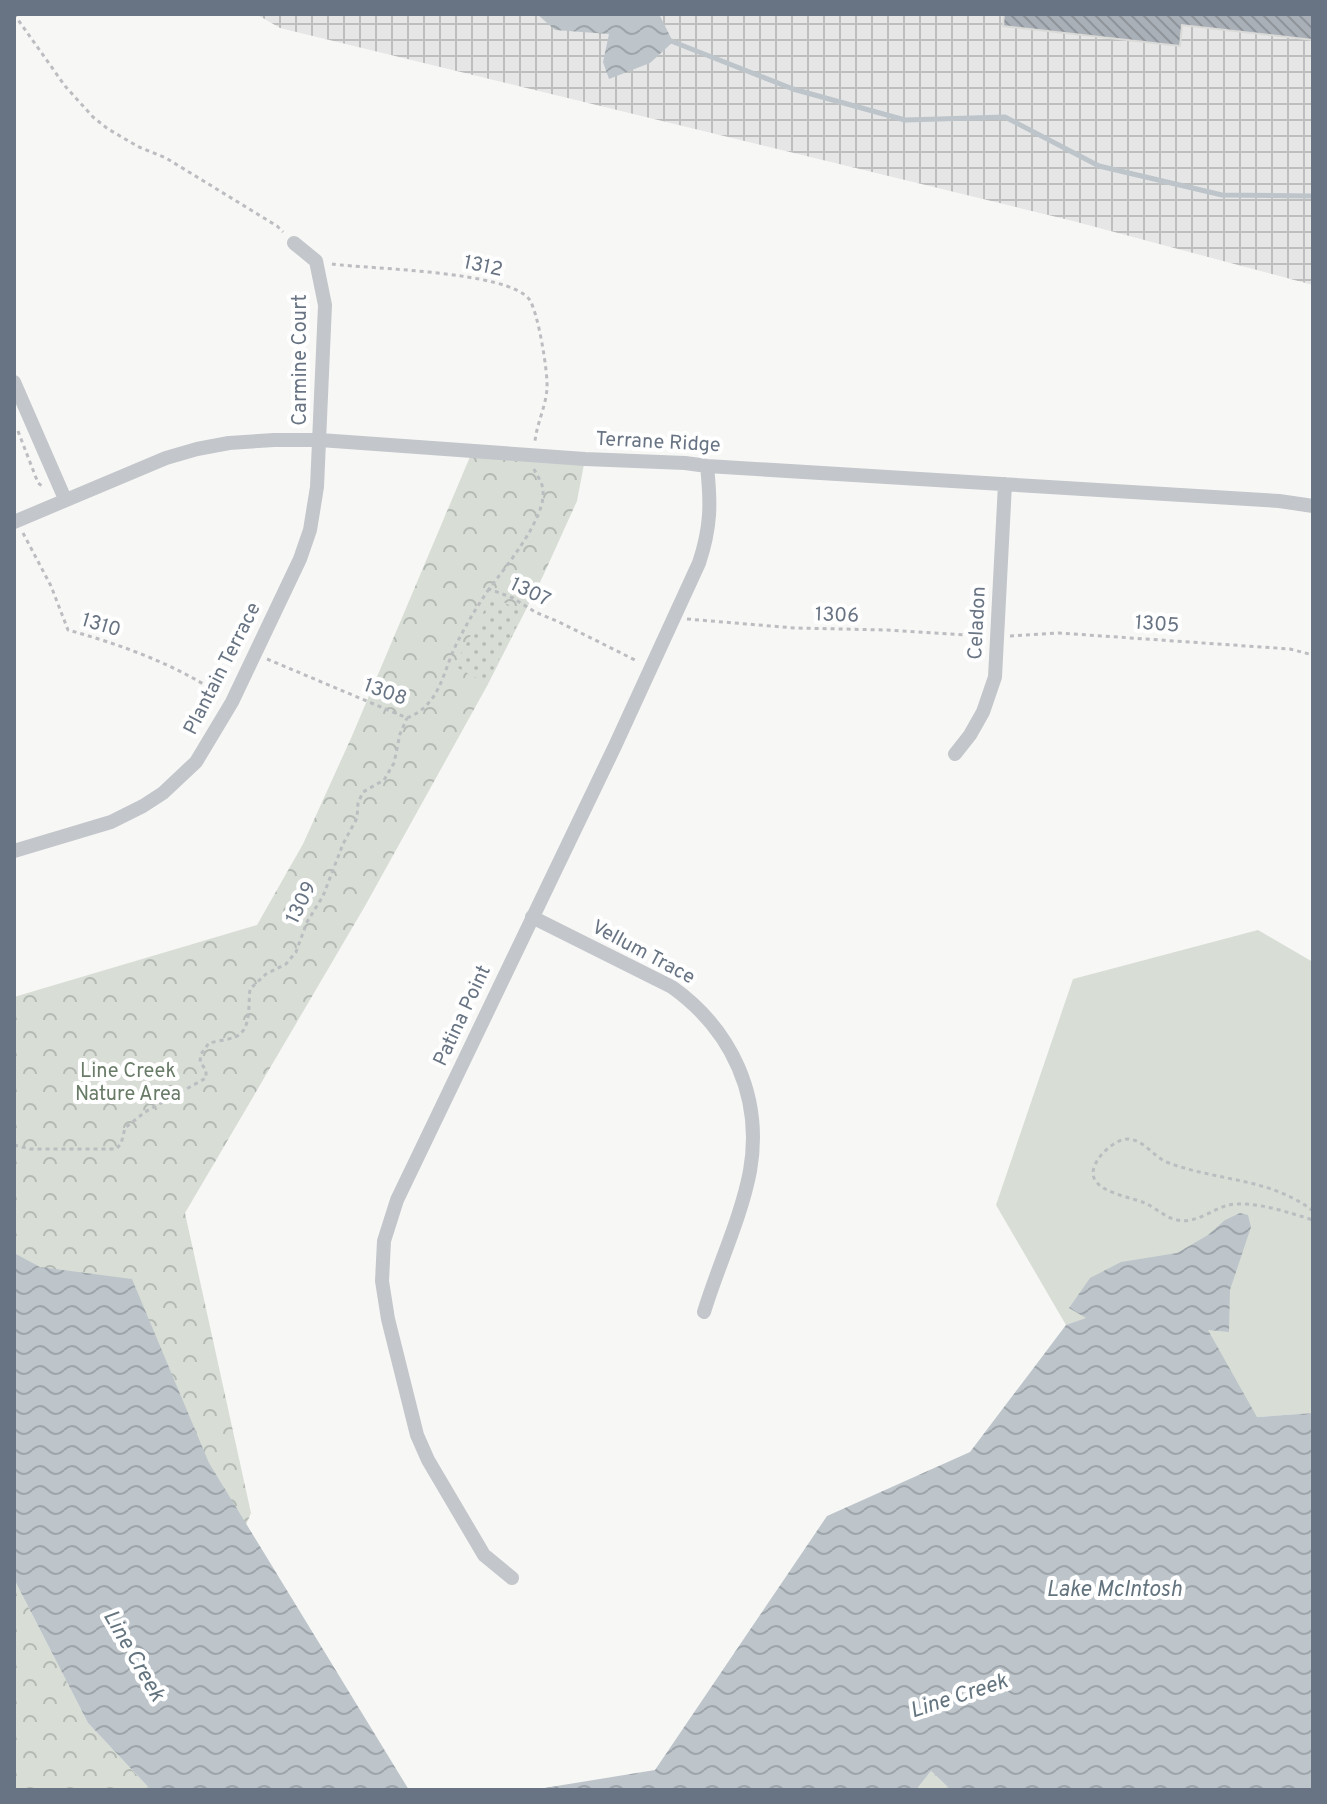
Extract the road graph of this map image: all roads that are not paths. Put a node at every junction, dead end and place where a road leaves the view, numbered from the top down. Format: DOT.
graph roads {
  1 [pos="294,243"];
  2 [pos="14,382"];
  3 [pos="320,440"];
  4 [pos="707,466"];
  5 [pos="1005,484"];
  6 [pos="65,499"];
  7 [pos="1313,506"];
  8 [pos="16,522"];
  9 [pos="955,754"];
  10 [pos="14,851"];
  11 [pos="532,917"];
  12 [pos="704,1312"];
  13 [pos="512,1578"];
  1 -- 3 [label="street, Carmine Court"];
  2 -- 6 [label="street"];
  3 -- 4 [label="street, Terrane Ridge"];
  3 -- 6 [label="street, Terrane Ridge"];
  3 -- 10 [label="street, Plantain Terrace"];
  4 -- 5 [label="street, Terrane Ridge"];
  4 -- 11 [label="street, Patina Point"];
  5 -- 7 [label="street, Terrane Ridge"];
  5 -- 9 [label="street, Celadon"];
  6 -- 8 [label="street, Terrane Ridge"];
  11 -- 12 [label="street, Vellum Trace"];
  11 -- 13 [label="street, Patina Point"];
}
